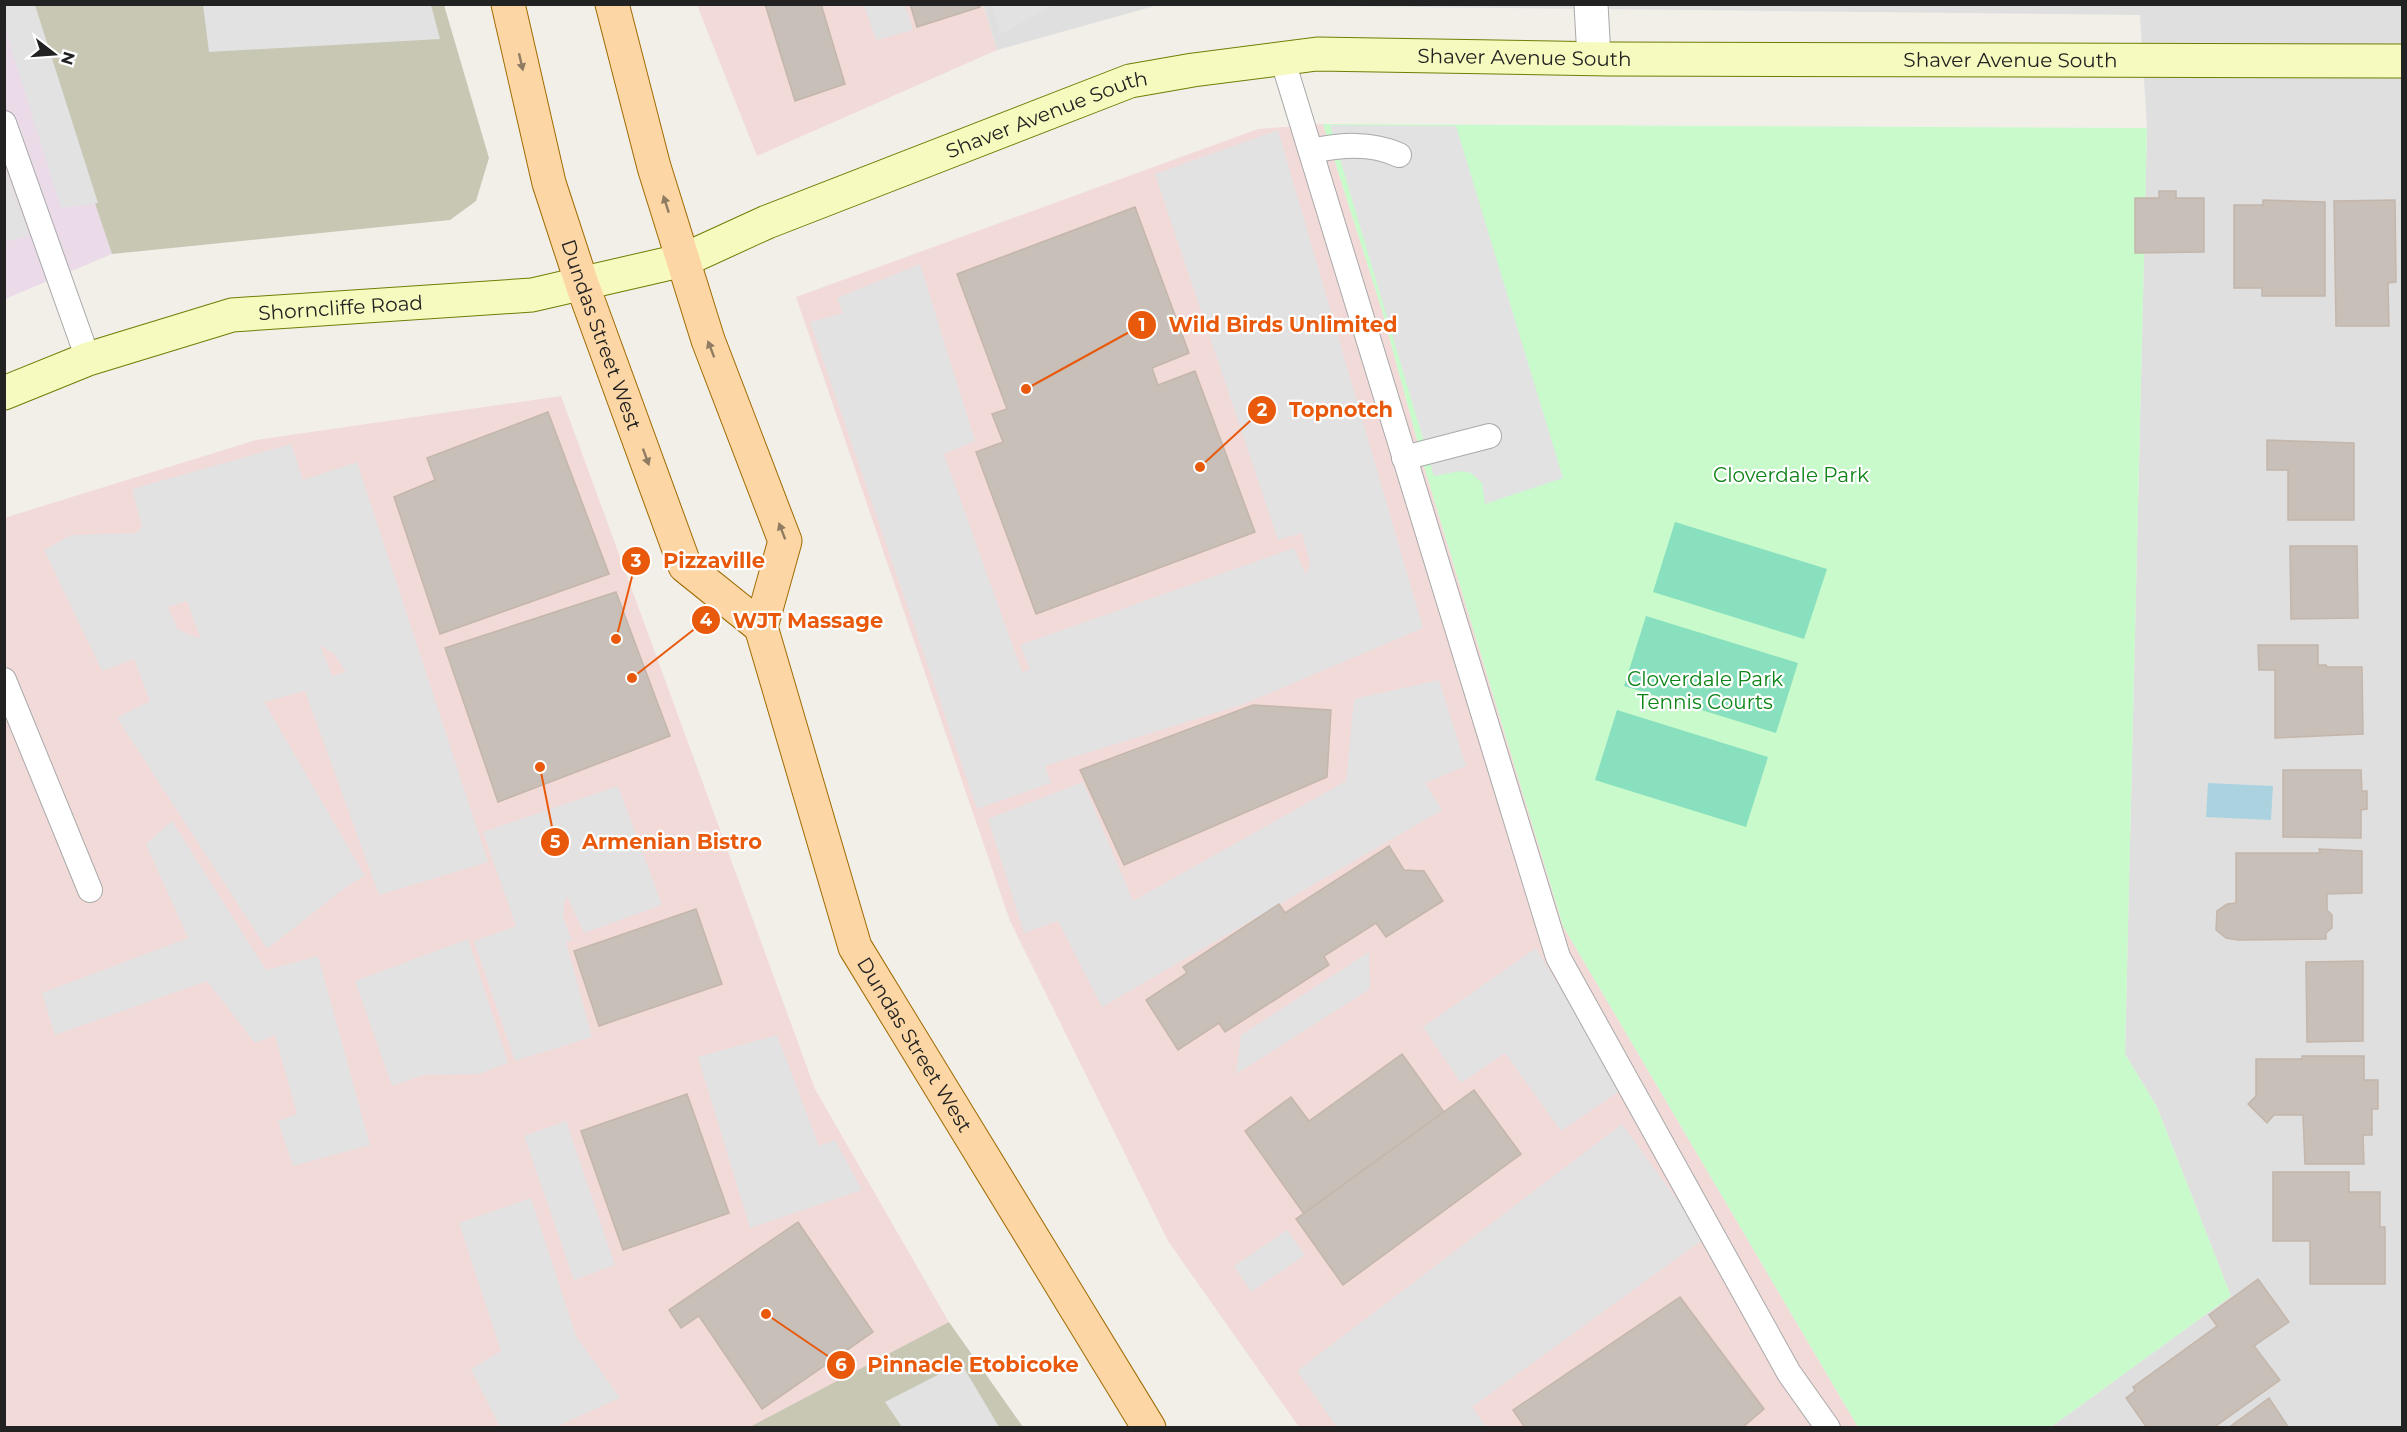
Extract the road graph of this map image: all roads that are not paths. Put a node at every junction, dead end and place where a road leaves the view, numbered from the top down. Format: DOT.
graph roads {
  1 [pos="508,4"];
  2 [pos="612,4"];
  3 [pos="1591,4"];
  4 [pos="1282,58"];
  5 [pos="1594,58"];
  6 [pos="2403,62"];
  7 [pos="4,123"];
  8 [pos="1311,151"];
  9 [pos="1399,155"];
  10 [pos="684,260"];
  11 [pos="582,284"];
  12 [pos="88,359"];
  13 [pos="4,393"];
  14 [pos="1489,436"];
  15 [pos="1404,458"];
  16 [pos="761,627"];
  17 [pos="4,680"];
  18 [pos="90,890"];
  19 [pos="1149,1428"];
  20 [pos="1828,1428"];
  1 -- 11 [label="main road, Dundas Street West, one-way"];
  10 -- 2 [label="main road, one-way"];
  3 -- 5 [label="street"];
  4 -- 5 [label="street, Shaver Avenue South"];
  4 -- 8 [label="lane"];
  4 -- 10 [label="street, Shaver Avenue South"];
  5 -- 6 [label="street, Shaver Avenue South"];
  7 -- 12 [label="lane"];
  8 -- 9 [label="lane"];
  8 -- 15 [label="lane"];
  10 -- 11 [label="street, Shorncliffe Road"];
  16 -- 10 [label="main road, one-way"];
  11 -- 12 [label="street, Shorncliffe Road"];
  11 -- 16 [label="main road, Dundas Street West, one-way"];
  12 -- 13 [label="street, Shorncliffe Road"];
  14 -- 15 [label="lane"];
  15 -- 20 [label="lane"];
  16 -- 19 [label="main road, Dundas Street West"];
  17 -- 18 [label="lane"];
}
